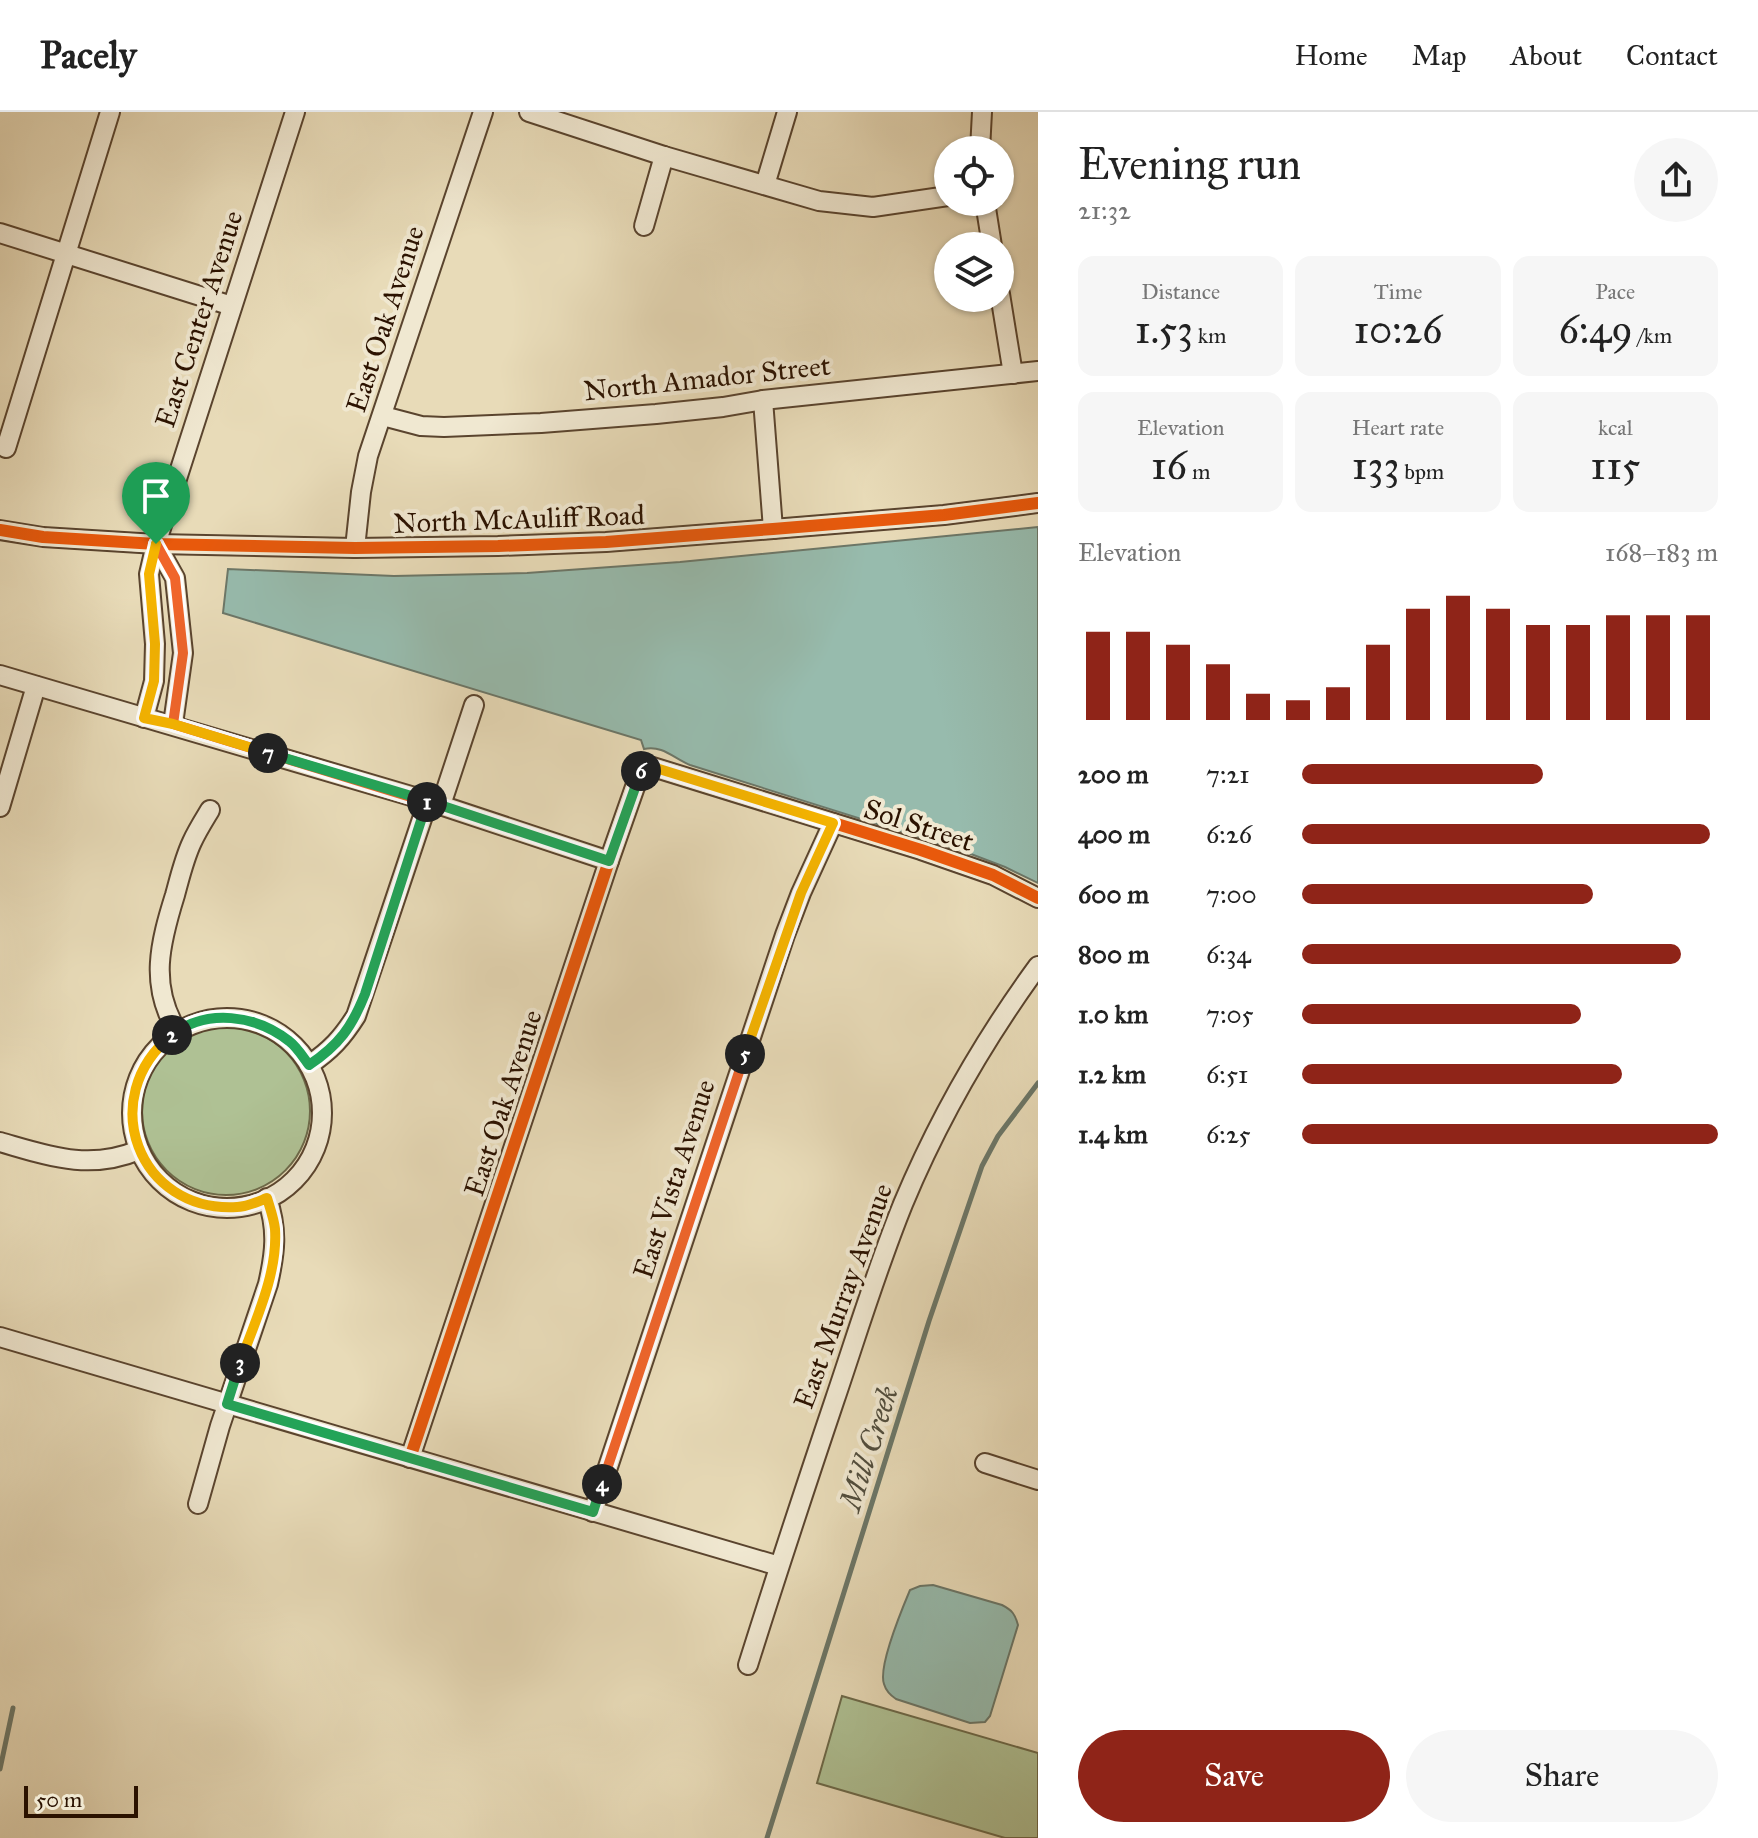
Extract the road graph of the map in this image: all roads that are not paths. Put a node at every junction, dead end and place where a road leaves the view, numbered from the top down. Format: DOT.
graph roads {
  1 [pos="110,112"];
  2 [pos="295,112"];
  3 [pos="483,112"];
  4 [pos="529,112"];
  5 [pos="787,112"];
  6 [pos="982,112"];
  7 [pos="981,136"];
  8 [pos="664,156"];
  9 [pos="765,185"];
  10 [pos="934,198"];
  11 [pos="644,226"];
  12 [pos="0,233"];
  13 [pos="66,254"];
  14 [pos="232,306"];
  15 [pos="1003,312"];
  16 [pos="1038,371"];
  17 [pos="1013,374"];
  18 [pos="763,400"];
  19 [pos="383,416"];
  20 [pos="6,448"];
  21 [pos="1038,503"];
  22 [pos="773,529"];
  23 [pos="0,530"];
  24 [pos="156,544"];
  25 [pos="355,548"];
  26 [pos="0,675"];
  27 [pos="36,686"];
  28 [pos="474,705"];
  29 [pos="144,718"];
  30 [pos="173,724"];
  31 [pos="643,764"];
  32 [pos="434,803"];
  33 [pos="0,807"];
  34 [pos="210,810"];
  35 [pos="833,823"];
  36 [pos="609,861"];
  37 [pos="1038,898"];
  38 [pos="1038,966"];
  39 [pos="177,1031"];
  40 [pos="309,1065"];
  41 [pos="0,1142"];
  42 [pos="139,1150"];
  43 [pos="267,1198"];
  44 [pos="0,1337"];
  45 [pos="227,1404"];
  46 [pos="410,1458"];
  47 [pos="985,1463"];
  48 [pos="1038,1480"];
  49 [pos="198,1504"];
  50 [pos="593,1512"];
  51 [pos="779,1566"];
  52 [pos="748,1665"];
  1 -- 13 [label="street"];
  2 -- 14 [label="street, East Center Avenue"];
  3 -- 19 [label="street, East Oak Avenue"];
  4 -- 8 [label="street"];
  5 -- 9 [label="street"];
  6 -- 7 [label="street"];
  8 -- 9 [label="street"];
  8 -- 11 [label="street"];
  9 -- 10 [label="street"];
  12 -- 13 [label="street"];
  13 -- 14 [label="street"];
  13 -- 20 [label="street"];
  14 -- 24 [label="street, East Center Avenue"];
  15 -- 17 [label="street"];
  16 -- 17 [label="street, North Amador Street"];
  17 -- 18 [label="street, North Amador Street"];
  18 -- 19 [label="street, North Amador Street"];
  18 -- 22 [label="street"];
  19 -- 25 [label="street, East Oak Avenue"];
  21 -- 22 [label="street, North McAuliff Road"];
  22 -- 25 [label="street, North McAuliff Road"];
  23 -- 24 [label="street, North McAuliff Road"];
  24 -- 25 [label="street, North McAuliff Road"];
  24 -- 29 [label="street, East Center Avenue"];
  24 -- 30 [label="street"];
  26 -- 27 [label="street"];
  27 -- 29 [label="street"];
  27 -- 33 [label="street"];
  28 -- 32 [label="street"];
  29 -- 30 [label="street"];
  30 -- 32 [label="street"];
  31 -- 35 [label="street, Sol Street"];
  31 -- 36 [label="street, East Oak Avenue"];
  32 -- 36 [label="street"];
  32 -- 40 [label="street"];
  34 -- 39 [label="street"];
  35 -- 37 [label="street, Sol Street"];
  35 -- 50 [label="street, East Vista Avenue"];
  36 -- 46 [label="street, East Oak Avenue"];
  38 -- 51 [label="street, East Murray Avenue"];
  39 -- 40 [label="street"];
  39 -- 42 [label="street"];
  40 -- 43 [label="street"];
  41 -- 42 [label="street"];
  42 -- 43 [label="street"];
  43 -- 45 [label="street"];
  44 -- 45 [label="street"];
  45 -- 46 [label="street"];
  45 -- 49 [label="street"];
  46 -- 50 [label="street"];
  47 -- 48 [label="street"];
  50 -- 51 [label="street"];
  51 -- 52 [label="street, East Murray Avenue"];
}
